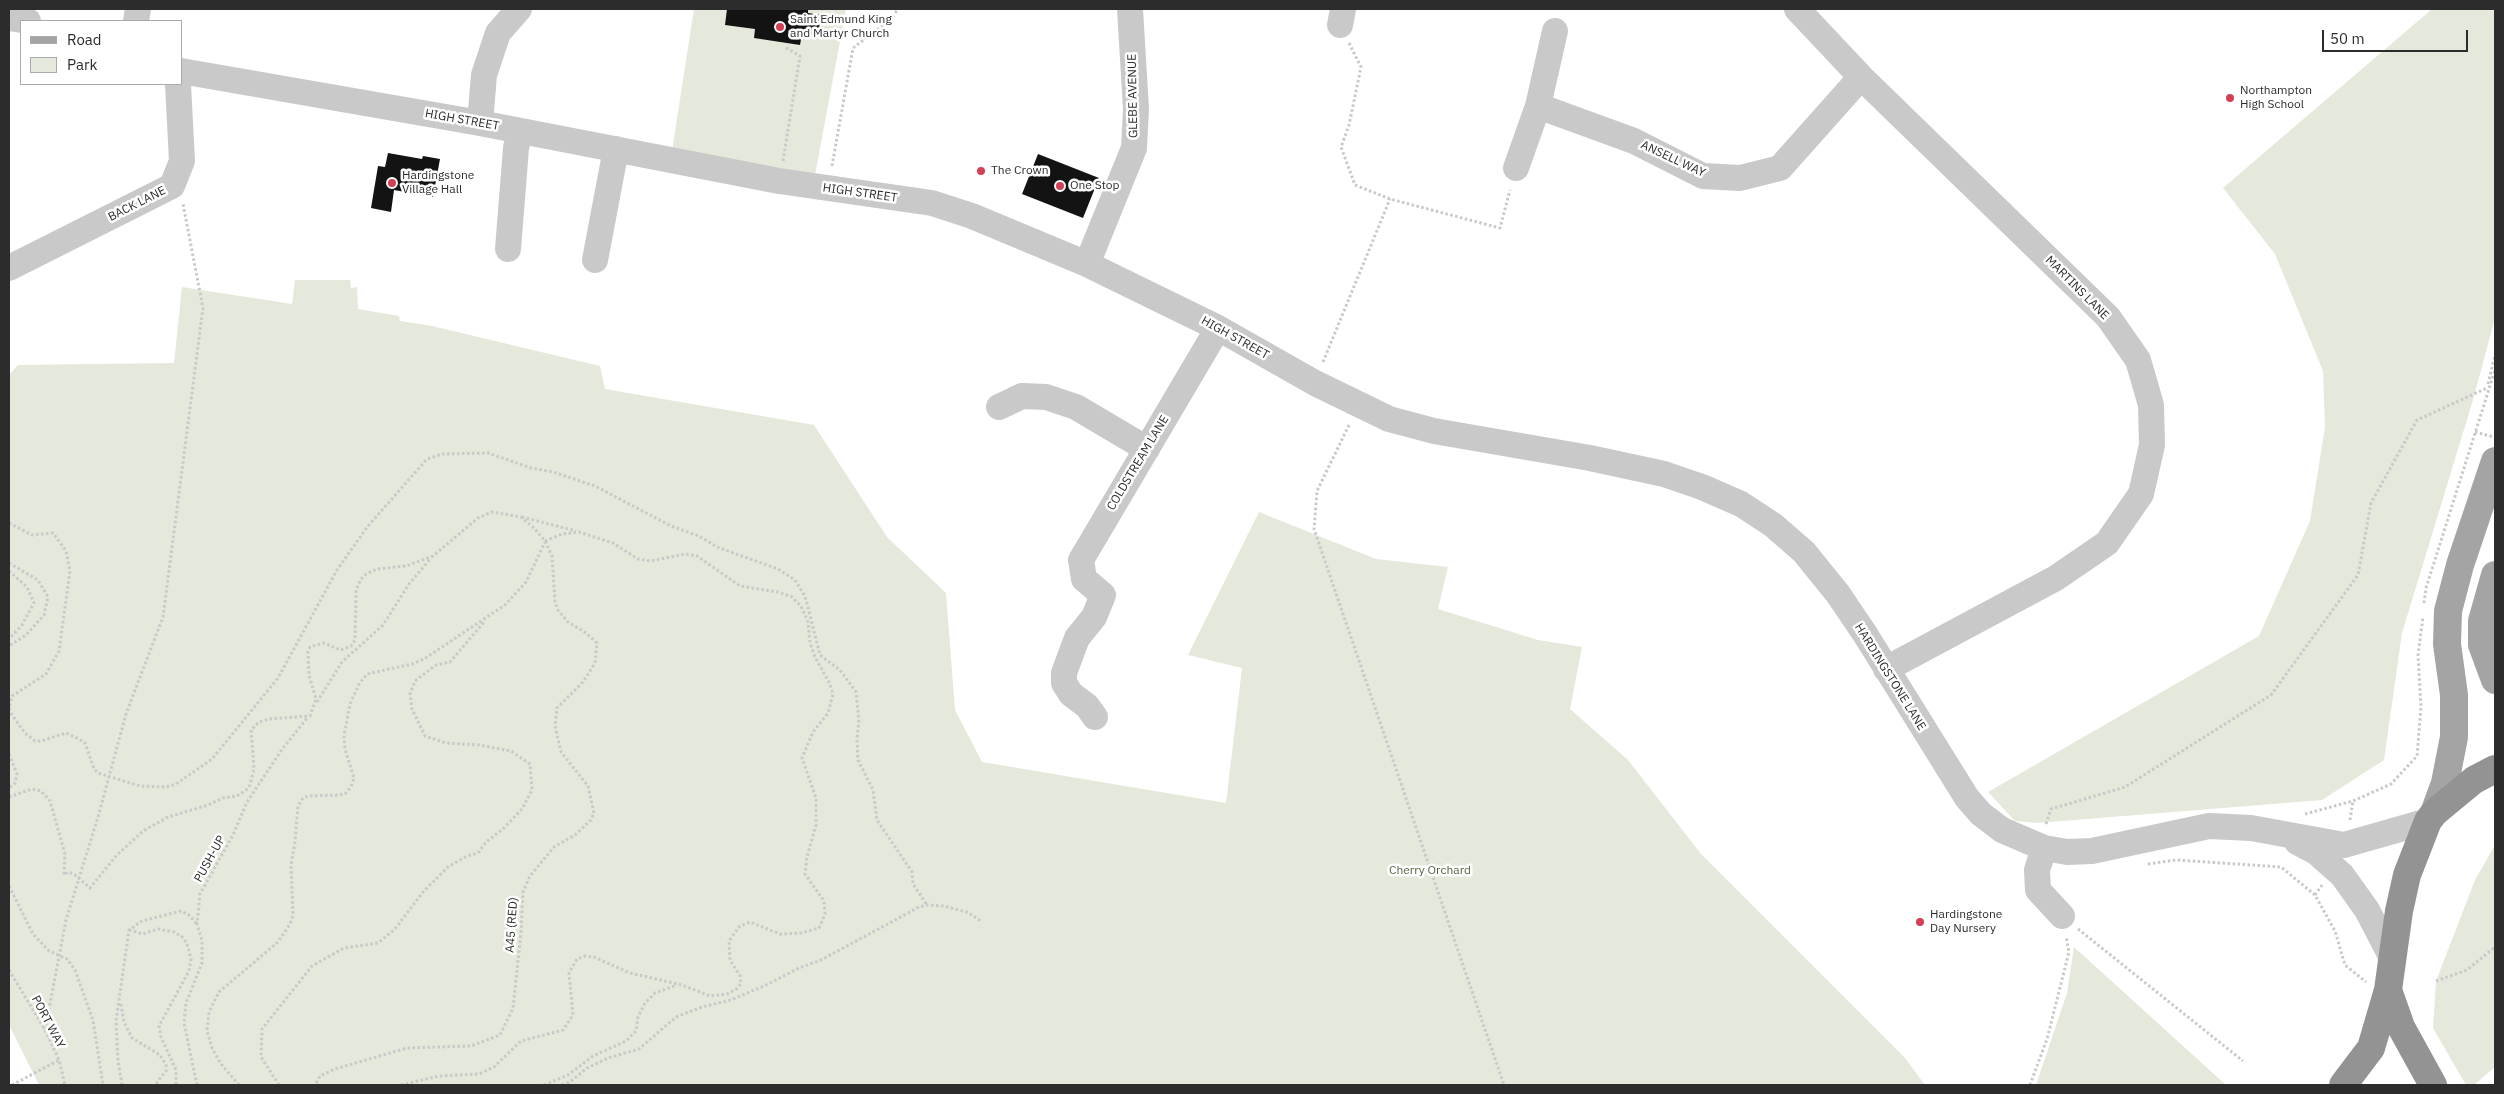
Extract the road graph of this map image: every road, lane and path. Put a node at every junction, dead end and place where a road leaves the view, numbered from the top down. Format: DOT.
graph roads {
  1 [pos="519,9"];
  2 [pos="898,9"];
  3 [pos="1130,9"];
  4 [pos="1796,9"];
  5 [pos="1342,17"];
  6 [pos="1555,31"];
  7 [pos="785,47"];
  8 [pos="182,71"];
  9 [pos="1861,77"];
  10 [pos="178,85"];
  11 [pos="1538,106"];
  12 [pos="480,123"];
  13 [pos="520,131"];
  14 [pos="616,150"];
  15 [pos="1516,168"];
  16 [pos="779,181"];
  17 [pos="828,189"];
  18 [pos="1390,199"];
  19 [pos="182,201"];
  20 [pos="508,249"];
  21 [pos="595,260"];
  22 [pos="1087,264"];
  23 [pos="9,268"];
  24 [pos="1218,328"];
  25 [pos="2495,356"];
  26 [pos="2495,370"];
  27 [pos="1315,383"];
  28 [pos="2487,388"];
  29 [pos="999,407"];
  30 [pos="1349,424"];
  31 [pos="2475,432"];
  32 [pos="2495,438"];
  33 [pos="1497,442"];
  34 [pos="1147,449"];
  35 [pos="2495,461"];
  36 [pos="521,516"];
  37 [pos="9,524"];
  38 [pos="579,532"];
  39 [pos="546,541"];
  40 [pos="433,556"];
  41 [pos="9,563"];
  42 [pos="9,571"];
  43 [pos="2495,575"];
  44 [pos="488,616"];
  45 [pos="9,639"];
  46 [pos="9,646"];
  47 [pos="1886,669"];
  48 [pos="2495,680"];
  49 [pos="316,705"];
  50 [pos="308,717"];
  51 [pos="1095,717"];
  52 [pos="9,754"];
  53 [pos="9,760"];
  54 [pos="13,763"];
  55 [pos="2495,769"];
  56 [pos="108,778"];
  57 [pos="9,788"];
  58 [pos="9,797"];
  59 [pos="2431,817"];
  60 [pos="2287,836"];
  61 [pos="2043,840"];
  62 [pos="2140,866"];
  63 [pos="79,877"];
  64 [pos="9,886"];
  65 [pos="927,905"];
  66 [pos="2062,916"];
  67 [pos="981,921"];
  68 [pos="197,924"];
  69 [pos="129,930"];
  70 [pos="2495,947"];
  71 [pos="58,955"];
  72 [pos="2391,956"];
  73 [pos="9,970"];
  74 [pos="2436,982"];
  75 [pos="682,985"];
  76 [pos="2379,988"];
  77 [pos="120,1000"];
  78 [pos="45,1030"];
  79 [pos="59,1060"];
  80 [pos="2243,1061"];
  81 [pos="2432,1082"];
  82 [pos="12,1085"];
  83 [pos="65,1085"];
  84 [pos="103,1085"];
  85 [pos="122,1085"];
  86 [pos="155,1085"];
  87 [pos="176,1085"];
  88 [pos="197,1085"];
  89 [pos="240,1085"];
  90 [pos="279,1085"];
  91 [pos="315,1085"];
  92 [pos="401,1085"];
  93 [pos="544,1085"];
  94 [pos="562,1085"];
  95 [pos="1504,1085"];
  96 [pos="2030,1085"];
  97 [pos="2343,1085"];
  1 -- 12 [label="street"];
  2 -- 17 [label="path"];
  3 -- 22 [label="street, GLEBE AVENUE"];
  4 -- 9 [label="street, MARTINS LANE"];
  5 -- 18 [label="path"];
  6 -- 11 [label="street"];
  7 -- 16 [label="path"];
  8 -- 12 [label="street, HIGH STREET"];
  9 -- 11 [label="street, ANSELL WAY"];
  9 -- 47 [label="street, MARTINS LANE"];
  10 -- 23 [label="street, BACK LANE"];
  11 -- 15 [label="street"];
  12 -- 13 [label="street, HIGH STREET"];
  13 -- 14 [label="street, HIGH STREET"];
  13 -- 20 [label="street"];
  14 -- 16 [label="street, HIGH STREET"];
  14 -- 21 [label="street"];
  15 -- 18 [label="path"];
  16 -- 17 [label="street, HIGH STREET"];
  17 -- 22 [label="street, HIGH STREET"];
  18 -- 27 [label="path"];
  19 -- 56 [label="path"];
  22 -- 24 [label="street, HIGH STREET"];
  24 -- 27 [label="street, HIGH STREET"];
  24 -- 34 [label="street, COLDSTREAM LANE"];
  25 -- 28 [label="path"];
  26 -- 28 [label="path"];
  27 -- 33 [label="street, HIGH STREET"];
  28 -- 61 [label="path"];
  29 -- 34 [label="street"];
  30 -- 95 [label="path"];
  31 -- 32 [label="path"];
  33 -- 47 [label="street, HARDINGSTONE LANE"];
  34 -- 51 [label="street, COLDSTREAM LANE"];
  35 -- 59 [label="main road"];
  36 -- 38 [label="path"];
  36 -- 39 [label="path"];
  36 -- 40 [label="path"];
  37 -- 56 [label="path"];
  38 -- 39 [label="path"];
  38 -- 75 [label="path"];
  39 -- 44 [label="path"];
  39 -- 91 [label="path, A45 (RED)"];
  40 -- 49 [label="path, PUSH-UP"];
  40 -- 49 [label="path"];
  41 -- 46 [label="path"];
  42 -- 45 [label="path"];
  43 -- 48 [label="main road"];
  44 -- 89 [label="path"];
  44 -- 90 [label="path"];
  47 -- 61 [label="street, HARDINGSTONE LANE"];
  49 -- 50 [label="path, PUSH-UP"];
  50 -- 63 [label="path"];
  50 -- 68 [label="path, PUSH-UP"];
  52 -- 54 [label="path"];
  53 -- 54 [label="path"];
  54 -- 57 [label="path"];
  55 -- 59 [label="highway"];
  56 -- 63 [label="path"];
  56 -- 65 [label="path"];
  58 -- 63 [label="path"];
  59 -- 60 [label="street, HARDINGSTONE LANE"];
  59 -- 72 [label="highway"];
  60 -- 61 [label="street, HARDINGSTONE LANE"];
  60 -- 72 [label="street, HARDINGSTONE LANE"];
  61 -- 66 [label="street"];
  62 -- 76 [label="path"];
  63 -- 71 [label="path"];
  64 -- 71 [label="path"];
  65 -- 67 [label="path"];
  65 -- 94 [label="path"];
  66 -- 80 [label="path"];
  66 -- 96 [label="path"];
  68 -- 69 [label="path"];
  68 -- 88 [label="path, PUSH-UP"];
  69 -- 77 [label="path"];
  69 -- 87 [label="path"];
  70 -- 74 [label="path"];
  71 -- 78 [label="path"];
  71 -- 84 [label="path"];
  72 -- 76 [label="highway"];
  73 -- 78 [label="path, PORT WAY"];
  75 -- 92 [label="path"];
  75 -- 93 [label="path"];
  76 -- 81 [label="highway"];
  76 -- 97 [label="highway"];
  77 -- 85 [label="path"];
  77 -- 86 [label="path"];
  78 -- 79 [label="path, PORT WAY"];
  79 -- 82 [label="path"];
  79 -- 83 [label="path, PORT WAY"];
}
